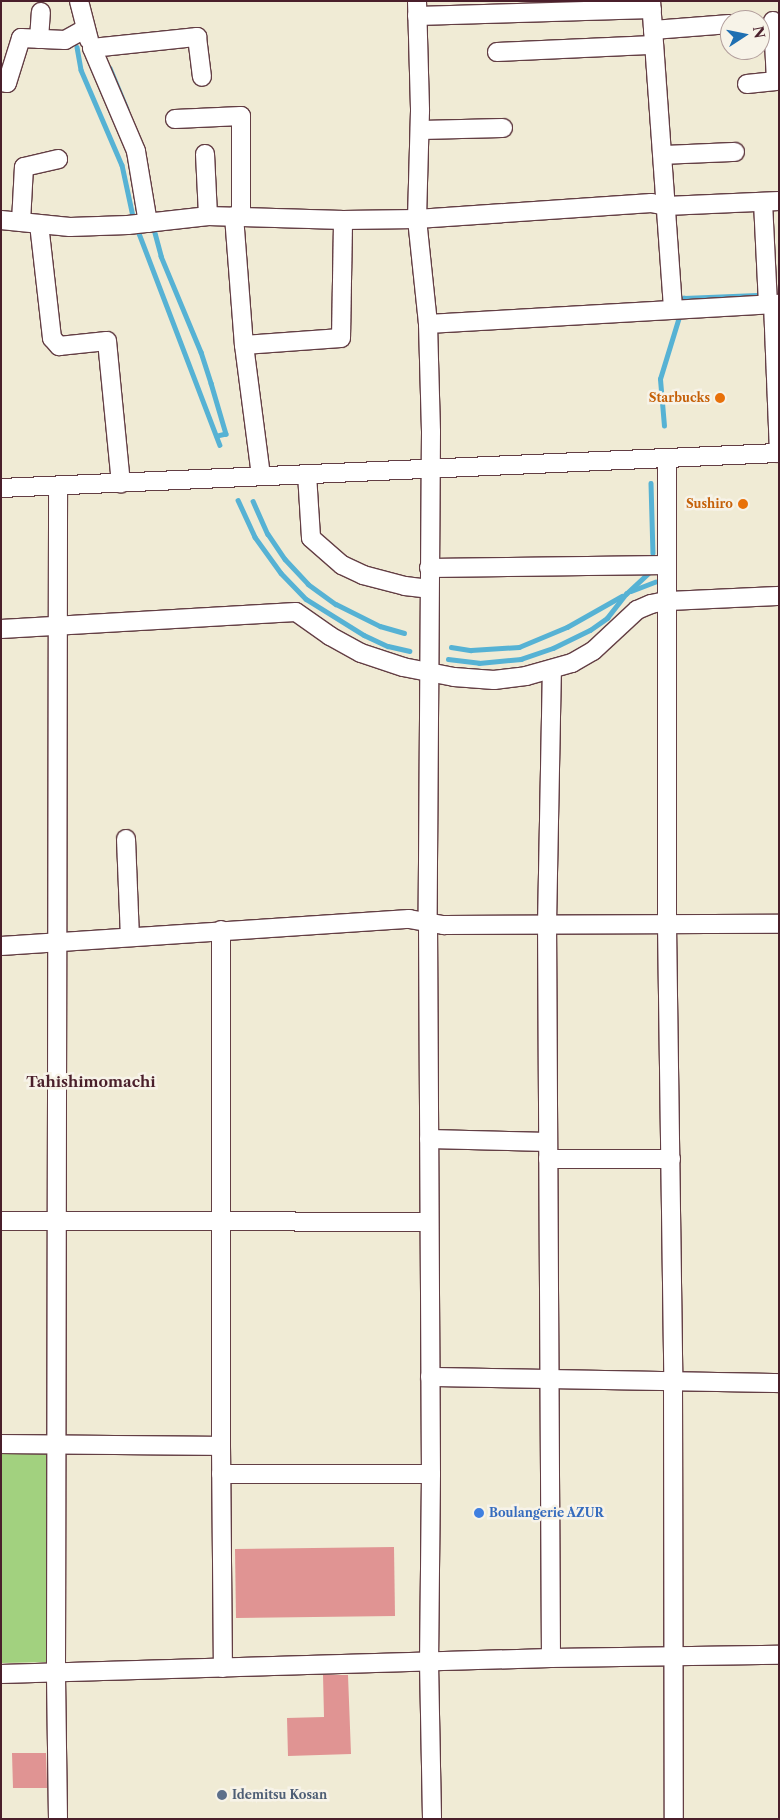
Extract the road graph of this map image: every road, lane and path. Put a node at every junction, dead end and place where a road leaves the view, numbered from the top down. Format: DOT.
graph roads {
  1 [pos="79,1"];
  2 [pos="652,5"];
  3 [pos="417,9"];
  4 [pos="41,12"];
  5 [pos="770,21"];
  6 [pos="720,26"];
  7 [pos="86,29"];
  8 [pos="654,38"];
  9 [pos="39,39"];
  10 [pos="92,48"];
  11 [pos="497,52"];
  12 [pos="202,77"];
  13 [pos="1,82"];
  14 [pos="747,84"];
  15 [pos="175,119"];
  16 [pos="504,128"];
  17 [pos="420,130"];
  18 [pos="735,152"];
  19 [pos="205,154"];
  20 [pos="663,155"];
  21 [pos="58,160"];
  22 [pos="771,202"];
  23 [pos="666,206"];
  24 [pos="208,216"];
  25 [pos="238,216"];
  26 [pos="417,219"];
  27 [pos="1,220"];
  28 [pos="343,220"];
  29 [pos="21,222"];
  30 [pos="139,223"];
  31 [pos="39,224"];
  32 [pos="773,304"];
  33 [pos="673,308"];
  34 [pos="428,324"];
  35 [pos="244,345"];
  36 [pos="779,453"];
  37 [pos="667,458"];
  38 [pos="431,468"];
  39 [pos="307,474"];
  40 [pos="260,476"];
  41 [pos="120,483"];
  42 [pos="58,486"];
  43 [pos="1,488"];
  44 [pos="666,565"];
  45 [pos="429,568"];
  46 [pos="429,589"];
  47 [pos="779,596"];
  48 [pos="667,601"];
  49 [pos="57,624"];
  50 [pos="1,628"];
  51 [pos="552,670"];
  52 [pos="428,672"];
  53 [pos="126,839"];
  54 [pos="428,922"];
  55 [pos="667,924"];
  56 [pos="779,924"];
  57 [pos="547,925"];
  58 [pos="221,930"];
  59 [pos="130,937"];
  60 [pos="56,942"];
  61 [pos="1,946"];
  62 [pos="429,1139"];
  63 [pos="548,1150"];
  64 [pos="671,1159"];
  65 [pos="1,1220"];
  66 [pos="57,1221"];
  67 [pos="220,1221"];
  68 [pos="429,1222"];
  69 [pos="430,1377"];
  70 [pos="550,1379"];
  71 [pos="673,1381"];
  72 [pos="779,1382"];
  73 [pos="1,1444"];
  74 [pos="57,1444"];
  75 [pos="221,1446"];
  76 [pos="222,1474"];
  77 [pos="431,1474"];
  78 [pos="779,1655"];
  79 [pos="673,1656"];
  80 [pos="551,1658"];
  81 [pos="429,1662"];
  82 [pos="224,1668"];
  83 [pos="56,1672"];
  84 [pos="1,1674"];
  85 [pos="58,1819"];
  86 [pos="432,1819"];
  87 [pos="674,1819"];
  1 -- 7 [label="street"];
  2 -- 3 [label="street"];
  2 -- 8 [label="street"];
  3 -- 17 [label="street"];
  4 -- 9 [label="street"];
  5 -- 14 [label="street"];
  6 -- 8 [label="street"];
  7 -- 9 [label="street"];
  7 -- 10 [label="street"];
  8 -- 11 [label="street"];
  8 -- 20 [label="street"];
  9 -- 13 [label="street"];
  10 -- 12 [label="street"];
  10 -- 30 [label="street"];
  15 -- 25 [label="street"];
  16 -- 17 [label="street"];
  17 -- 26 [label="street"];
  18 -- 20 [label="street"];
  19 -- 24 [label="street"];
  20 -- 23 [label="street"];
  21 -- 29 [label="street"];
  22 -- 23 [label="street"];
  22 -- 32 [label="street"];
  23 -- 26 [label="street"];
  23 -- 33 [label="street"];
  24 -- 25 [label="street"];
  24 -- 30 [label="street"];
  25 -- 28 [label="street"];
  25 -- 35 [label="street"];
  26 -- 28 [label="street"];
  26 -- 34 [label="street"];
  27 -- 29 [label="street"];
  28 -- 35 [label="street"];
  29 -- 31 [label="street"];
  30 -- 31 [label="street"];
  31 -- 41 [label="street"];
  32 -- 33 [label="street"];
  32 -- 36 [label="street"];
  33 -- 34 [label="street"];
  34 -- 38 [label="street"];
  35 -- 40 [label="street"];
  36 -- 37 [label="street"];
  37 -- 38 [label="street"];
  37 -- 44 [label="street"];
  38 -- 39 [label="street"];
  38 -- 45 [label="street"];
  39 -- 40 [label="street"];
  39 -- 46 [label="street"];
  40 -- 41 [label="street"];
  41 -- 42 [label="street"];
  42 -- 43 [label="street"];
  42 -- 49 [label="street"];
  44 -- 45 [label="street"];
  44 -- 48 [label="street"];
  45 -- 46 [label="street"];
  46 -- 52 [label="street"];
  47 -- 48 [label="street"];
  48 -- 51 [label="street"];
  48 -- 55 [label="street"];
  49 -- 50 [label="street"];
  49 -- 52 [label="street"];
  49 -- 60 [label="street"];
  51 -- 52 [label="street"];
  51 -- 57 [label="street"];
  52 -- 54 [label="street"];
  53 -- 59 [label="street"];
  54 -- 57 [label="street"];
  54 -- 58 [label="street"];
  54 -- 62 [label="street"];
  55 -- 56 [label="street"];
  55 -- 57 [label="street"];
  55 -- 64 [label="street"];
  57 -- 63 [label="street"];
  58 -- 59 [label="street"];
  58 -- 67 [label="street"];
  59 -- 60 [label="street"];
  60 -- 61 [label="street"];
  60 -- 66 [label="street"];
  62 -- 63 [label="street"];
  62 -- 68 [label="street"];
  63 -- 64 [label="street"];
  63 -- 70 [label="street"];
  64 -- 71 [label="street"];
  65 -- 66 [label="street"];
  66 -- 67 [label="street"];
  66 -- 74 [label="street"];
  67 -- 68 [label="street"];
  67 -- 75 [label="street"];
  68 -- 69 [label="street"];
  69 -- 70 [label="street"];
  69 -- 77 [label="street"];
  70 -- 71 [label="street"];
  70 -- 80 [label="street"];
  71 -- 72 [label="street"];
  71 -- 79 [label="street"];
  73 -- 74 [label="street"];
  74 -- 75 [label="street"];
  74 -- 83 [label="street"];
  75 -- 76 [label="street"];
  76 -- 77 [label="street"];
  76 -- 82 [label="street"];
  77 -- 81 [label="street"];
  78 -- 79 [label="street"];
  79 -- 80 [label="street"];
  79 -- 87 [label="street"];
  80 -- 81 [label="street"];
  81 -- 82 [label="street"];
  81 -- 86 [label="street"];
  82 -- 83 [label="street"];
  83 -- 84 [label="street"];
  83 -- 85 [label="street"];
}
